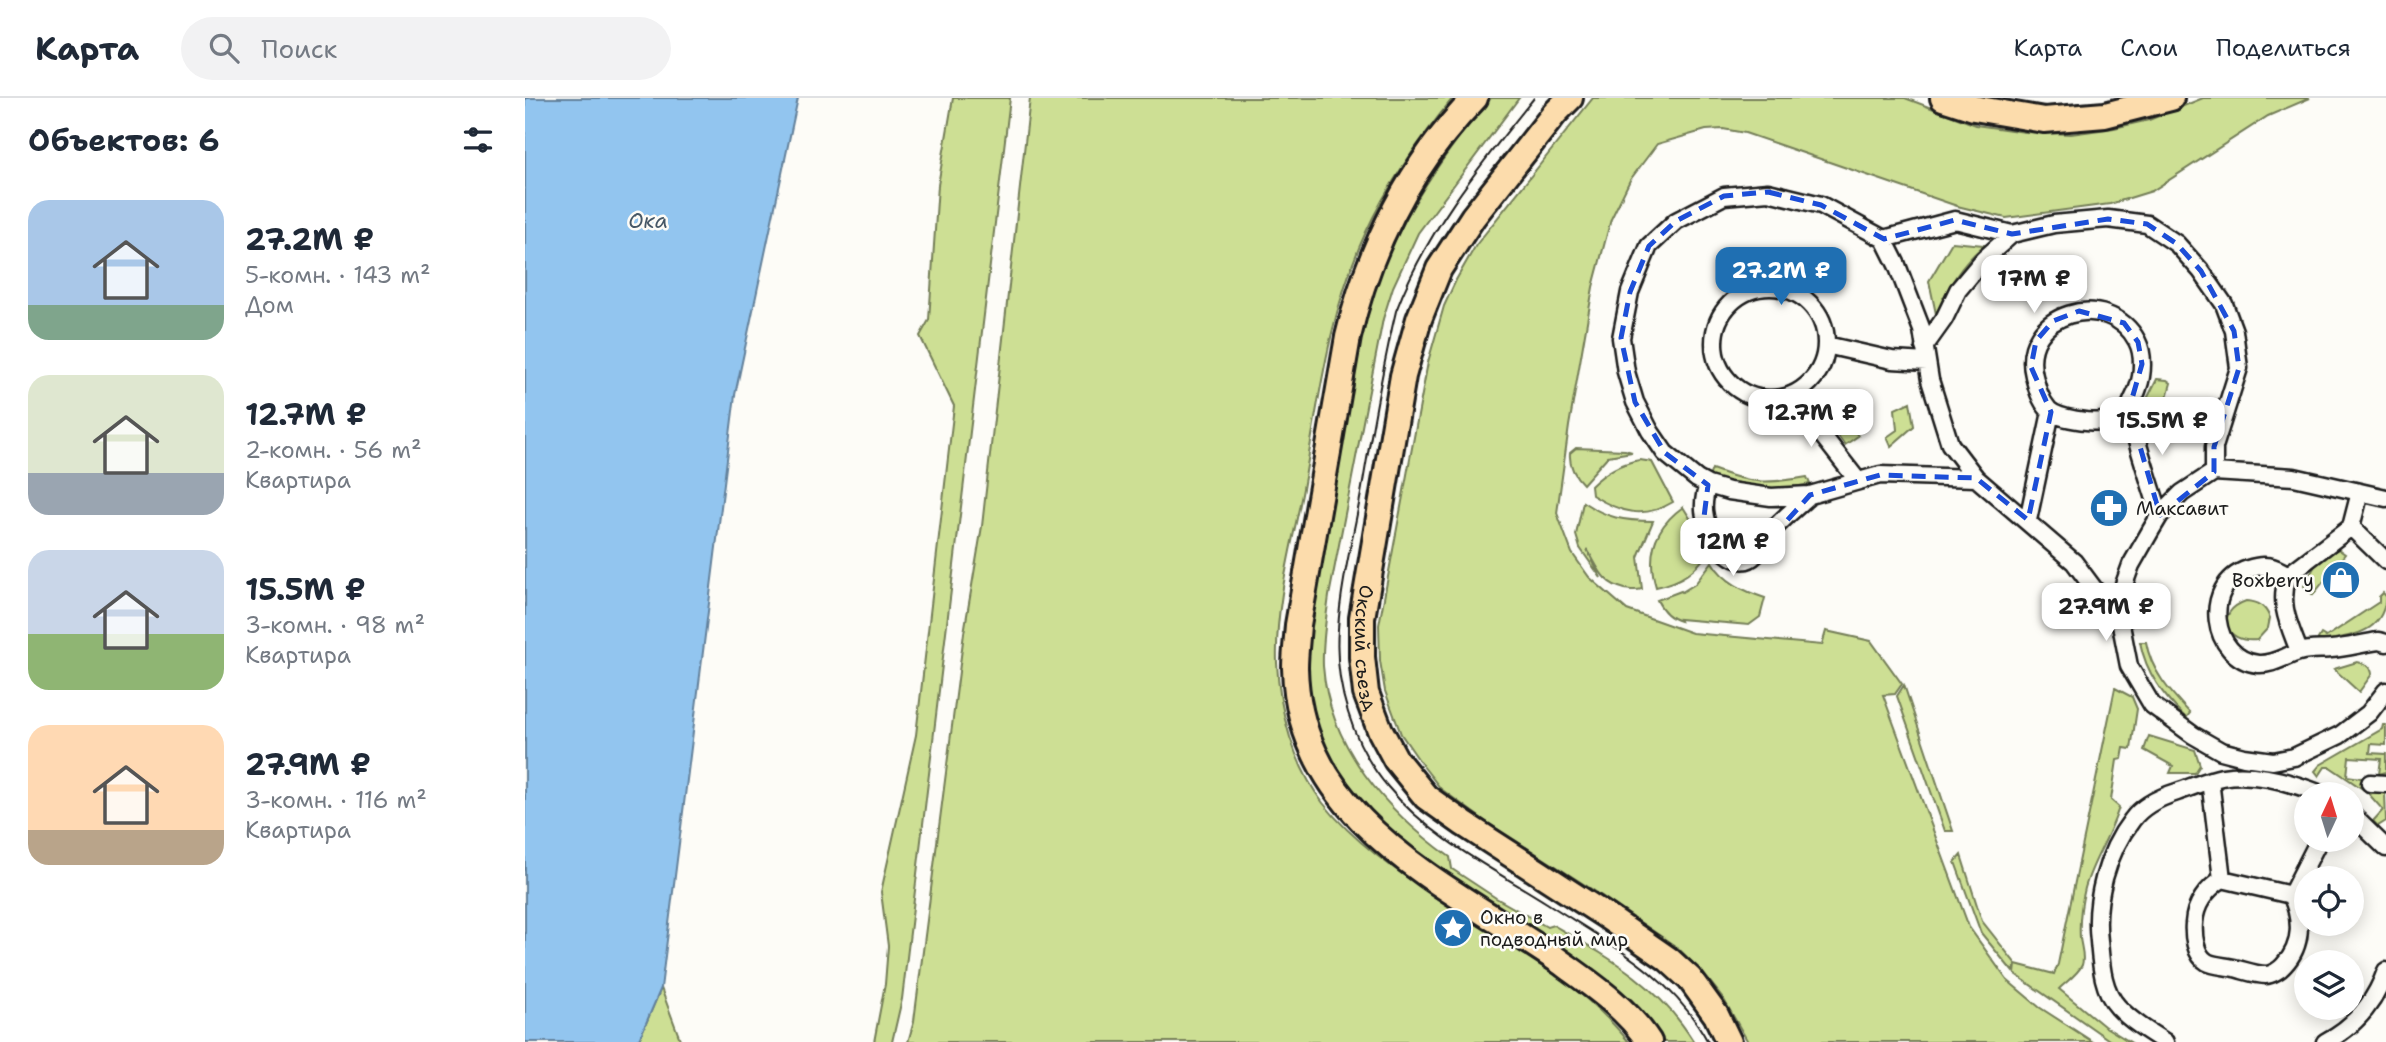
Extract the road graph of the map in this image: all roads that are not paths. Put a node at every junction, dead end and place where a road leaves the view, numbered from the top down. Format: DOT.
graph roads {
  1 [pos="1475,98"];
  2 [pos="1570,98"];
  3 [pos="1943,98"];
  4 [pos="2171,98"];
  5 [pos="2012,234"];
  6 [pos="1884,239"];
  7 [pos="1826,345"];
  8 [pos="1926,355"];
  9 [pos="1791,395"];
  10 [pos="2129,410"];
  11 [pos="2050,412"];
  12 [pos="2214,472"];
  13 [pos="1976,478"];
  14 [pos="1858,481"];
  15 [pos="1708,485"];
  16 [pos="2360,492"];
  17 [pos="1810,495"];
  18 [pos="2386,498"];
  19 [pos="2160,515"];
  20 [pos="2028,520"];
  21 [pos="2351,527"];
  22 [pos="2386,561"];
  23 [pos="2288,575"];
  24 [pos="2121,625"];
  25 [pos="2386,643"];
  26 [pos="2299,651"];
  27 [pos="2386,691"];
  28 [pos="2221,751"];
  29 [pos="2294,757"];
  30 [pos="2217,779"];
  31 [pos="2298,782"];
  32 [pos="2294,784"];
  33 [pos="2364,826"];
  34 [pos="2386,847"];
  35 [pos="2313,852"];
  36 [pos="2222,879"];
  37 [pos="2291,895"];
  38 [pos="2386,971"];
  39 [pos="1649,1042"];
  40 [pos="1729,1042"];
  41 [pos="2165,1042"];
  42 [pos="2325,1042"];
  1 -- 39 [label="main road"];
  2 -- 40 [label="main road, Окский съезд"];
  3 -- 4 [label="main road"];
  5 -- 6 [label="street"];
  5 -- 8 [label="street"];
  5 -- 12 [label="street"];
  6 -- 8 [label="street"];
  6 -- 15 [label="street"];
  7 -- 8 [label="street"];
  7 -- 9 [label="street"];
  7 -- 9 [label="street"];
  8 -- 13 [label="street"];
  9 -- 14 [label="street"];
  10 -- 11 [label="street"];
  10 -- 11 [label="street"];
  10 -- 19 [label="street"];
  11 -- 20 [label="street"];
  12 -- 16 [label="street"];
  12 -- 19 [label="street"];
  13 -- 14 [label="street"];
  13 -- 20 [label="street"];
  14 -- 17 [label="street"];
  15 -- 17 [label="street"];
  15 -- 17 [label="street"];
  16 -- 18 [label="street"];
  16 -- 21 [label="street"];
  19 -- 24 [label="street"];
  20 -- 24 [label="street"];
  21 -- 22 [label="street"];
  21 -- 23 [label="street"];
  23 -- 26 [label="street"];
  23 -- 26 [label="street"];
  24 -- 28 [label="street"];
  25 -- 26 [label="street"];
  27 -- 29 [label="street"];
  28 -- 29 [label="street"];
  28 -- 30 [label="street"];
  29 -- 31 [label="street"];
  30 -- 32 [label="street"];
  30 -- 36 [label="street"];
  30 -- 41 [label="street"];
  33 -- 34 [label="street"];
  35 -- 37 [label="street"];
  36 -- 37 [label="street"];
  36 -- 37 [label="street"];
  38 -- 42 [label="street"];
}
